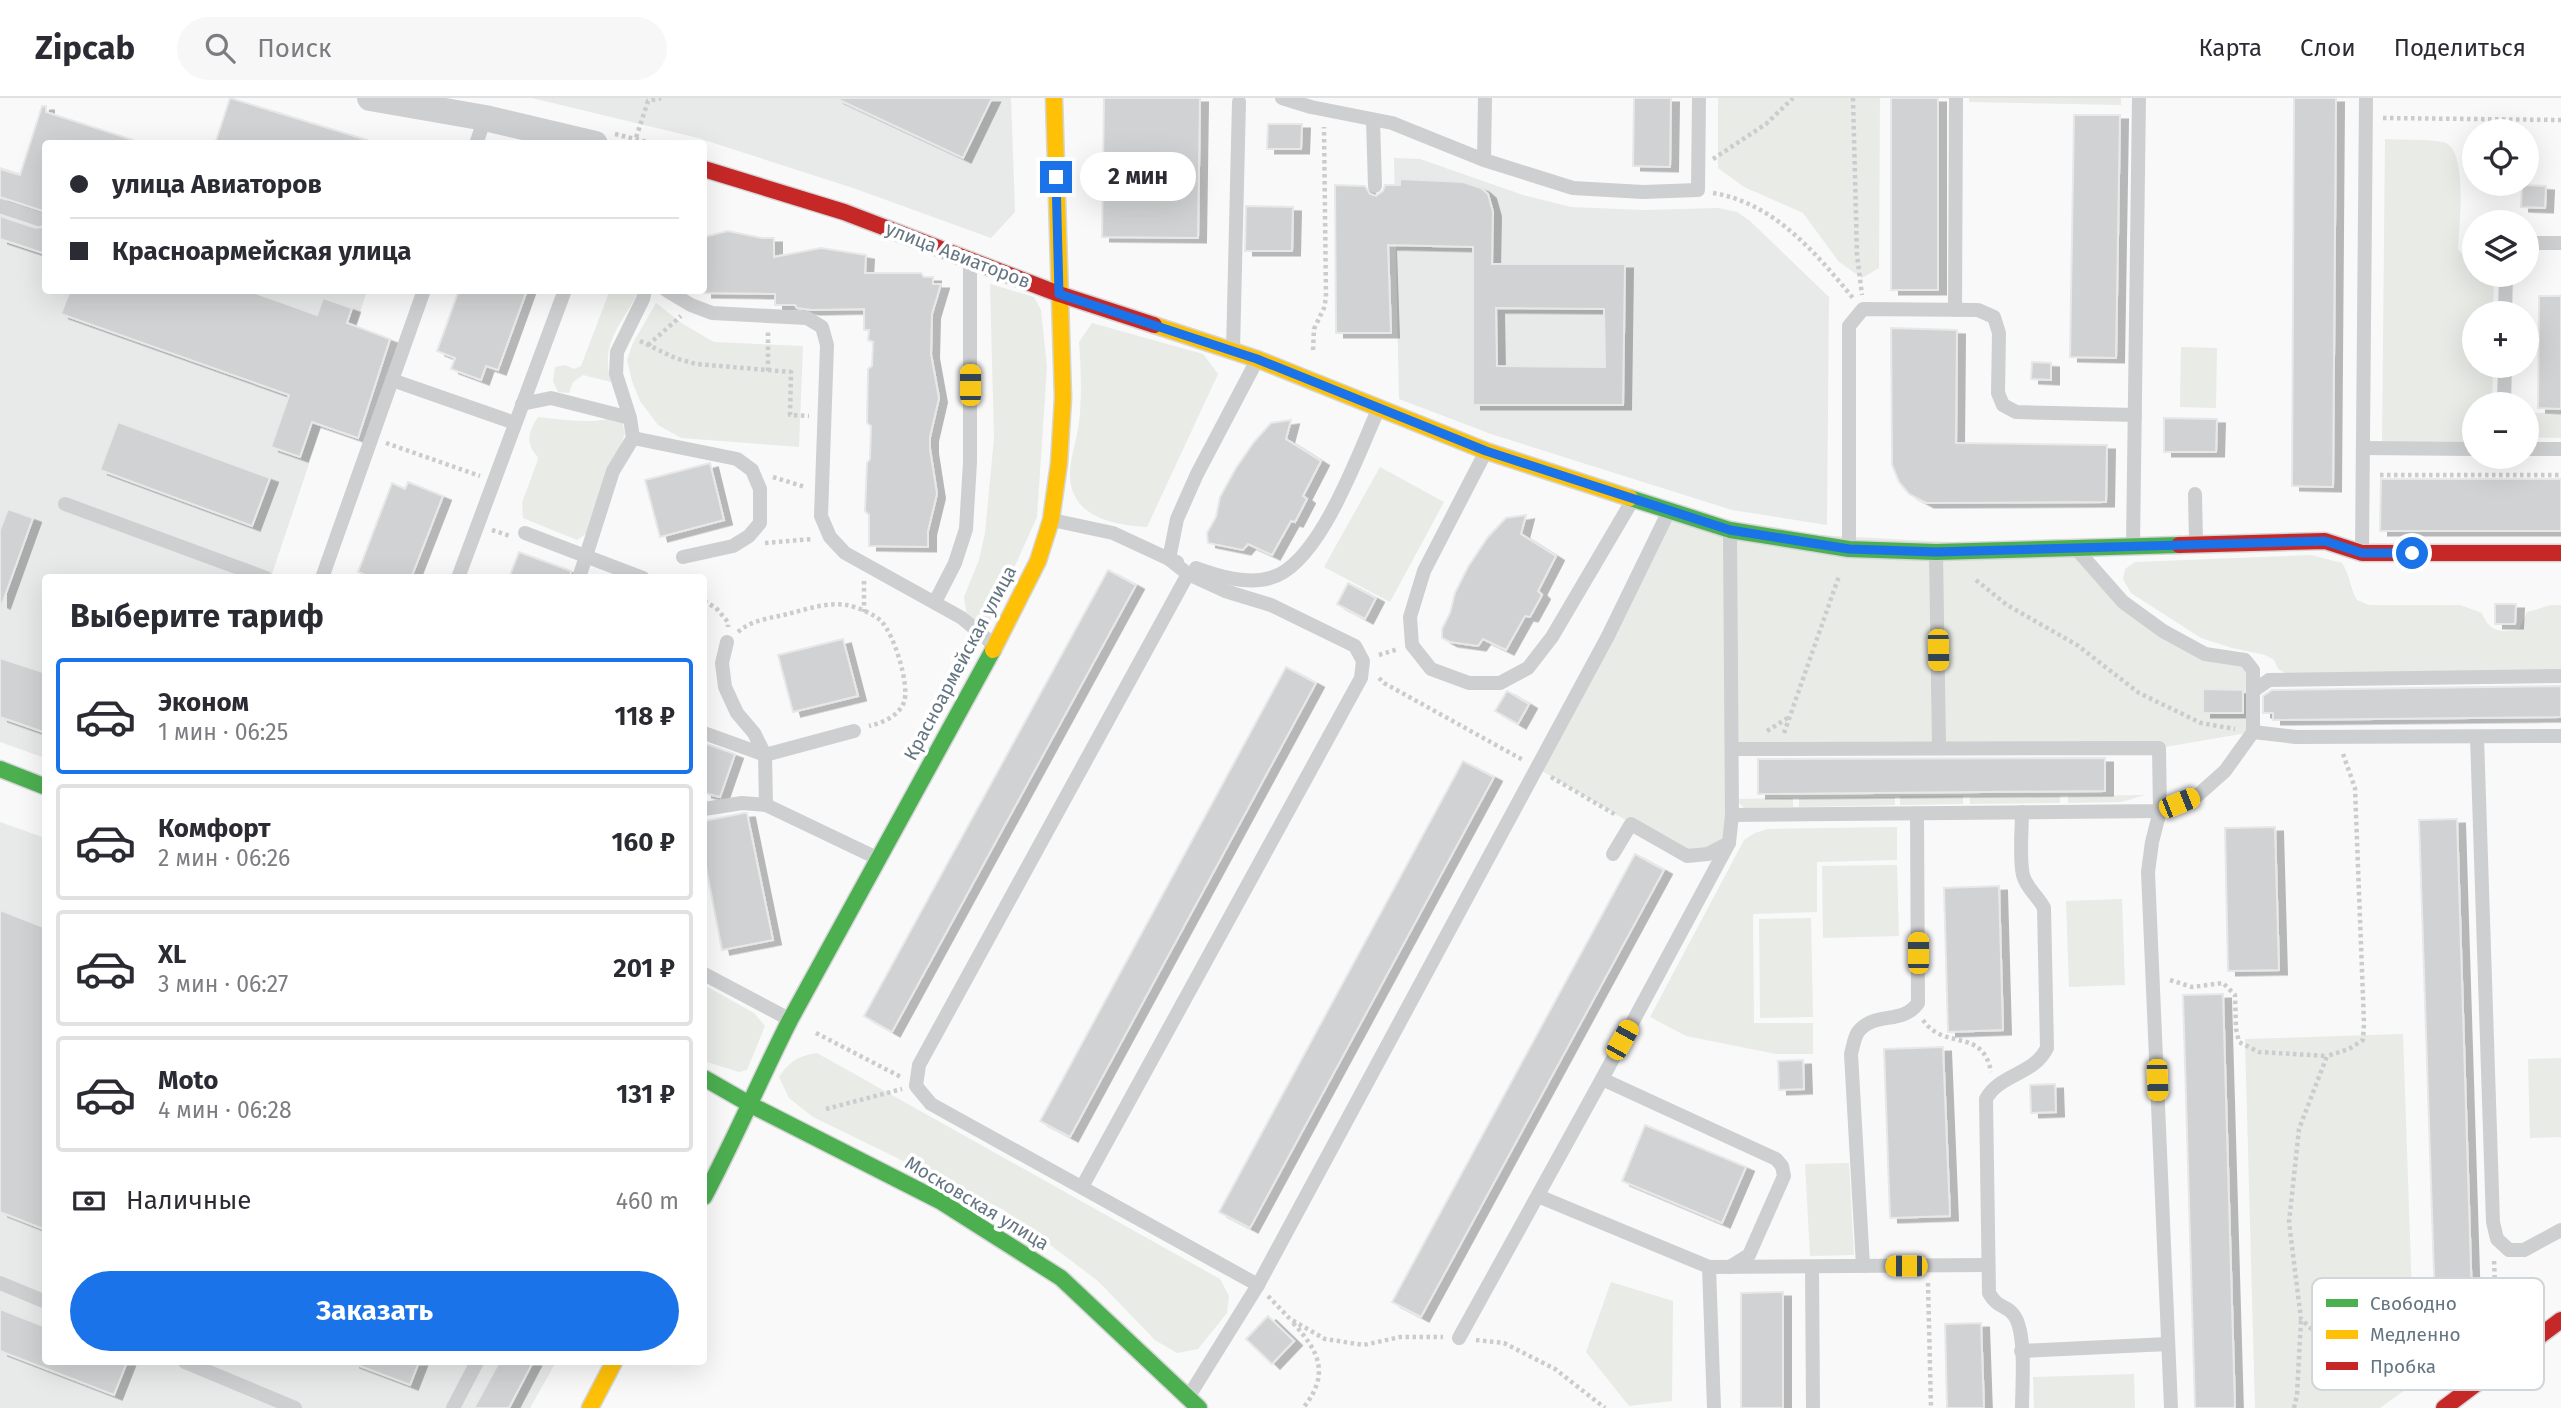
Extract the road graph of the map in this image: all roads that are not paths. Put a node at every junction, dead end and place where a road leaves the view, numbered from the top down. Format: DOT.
graph roads {
  1 [pos="370,98"];
  2 [pos="1054,98"];
  3 [pos="1282,98"];
  4 [pos="1485,98"];
  5 [pos="1699,98"];
  6 [pos="1955,98"];
  7 [pos="2139,98"];
  8 [pos="2367,98"];
  9 [pos="1239,103"];
  10 [pos="1315,105"];
  11 [pos="485,118"];
  12 [pos="1374,120"];
  13 [pos="477,140"];
  14 [pos="578,140"];
  15 [pos="1484,160"];
  16 [pos="707,170"];
  17 [pos="1375,186"];
  18 [pos="0,206"];
  19 [pos="39,219"];
  20 [pos="2539,243"];
  21 [pos="2561,243"];
  22 [pos="970,258"];
  23 [pos="423,294"];
  24 [pos="563,294"];
  25 [pos="643,294"];
  26 [pos="673,294"];
  27 [pos="1059,294"];
  28 [pos="1955,310"];
  29 [pos="1233,351"];
  30 [pos="1257,359"];
  31 [pos="392,380"];
  32 [pos="522,404"];
  33 [pos="1379,409"];
  34 [pos="2135,415"];
  35 [pos="630,418"];
  36 [pos="515,423"];
  37 [pos="633,438"];
  38 [pos="2363,448"];
  39 [pos="2462,449"];
  40 [pos="2539,449"];
  41 [pos="2561,449"];
  42 [pos="1486,451"];
  43 [pos="2194,494"];
  44 [pos="1632,500"];
  45 [pos="65,504"];
  46 [pos="1669,512"];
  47 [pos="1051,520"];
  48 [pos="1730,530"];
  49 [pos="525,534"];
  50 [pos="2196,545"];
  51 [pos="2133,546"];
  52 [pos="1849,549"];
  53 [pos="2076,549"];
  54 [pos="1936,552"];
  55 [pos="2362,553"];
  56 [pos="2561,553"];
  57 [pos="587,556"];
  58 [pos="683,557"];
  59 [pos="1169,559"];
  60 [pos="1188,573"];
  61 [pos="255,574"];
  62 [pos="323,574"];
  63 [pos="460,574"];
  64 [pos="580,574"];
  65 [pos="633,574"];
  66 [pos="935,602"];
  67 [pos="727,642"];
  68 [pos="995,646"];
  69 [pos="2561,676"];
  70 [pos="2253,691"];
  71 [pos="854,731"];
  72 [pos="2253,732"];
  73 [pos="707,734"];
  74 [pos="2561,736"];
  75 [pos="2477,737"];
  76 [pos="1728,740"];
  77 [pos="1939,747"];
  78 [pos="765,755"];
  79 [pos="0,769"];
  80 [pos="42,785"];
  81 [pos="766,806"];
  82 [pos="707,809"];
  83 [pos="2160,811"];
  84 [pos="2022,812"];
  85 [pos="1917,814"];
  86 [pos="1732,815"];
  87 [pos="1728,843"];
  88 [pos="1613,854"];
  89 [pos="878,858"];
  90 [pos="707,976"];
  91 [pos="790,1020"];
  92 [pos="1602,1079"];
  93 [pos="707,1080"];
  94 [pos="751,1105"];
  95 [pos="1082,1186"];
  96 [pos="707,1192"];
  97 [pos="1538,1196"];
  98 [pos="2561,1230"];
  99 [pos="1986,1265"];
  100 [pos="1863,1266"];
  101 [pos="1709,1267"];
  102 [pos="1730,1267"];
  103 [pos="1812,1267"];
  104 [pos="0,1283"];
  105 [pos="1258,1286"];
  106 [pos="42,1300"];
  107 [pos="2561,1320"];
  108 [pos="2544,1333"];
  109 [pos="1459,1338"];
  110 [pos="2168,1344"];
  111 [pos="2021,1351"];
  112 [pos="192,1365"];
  113 [pos="475,1365"];
  114 [pos="612,1365"];
  115 [pos="2468,1390"];
  116 [pos="1194,1402"];
  117 [pos="295,1408"];
  118 [pos="453,1408"];
  119 [pos="590,1408"];
  120 [pos="1714,1408"];
  121 [pos="1813,1408"];
  122 [pos="2022,1408"];
  123 [pos="2171,1408"];
  124 [pos="2444,1408"];
  1 -- 11 [label="street"];
  2 -- 27 [label="street, Красноармейская улица"];
  3 -- 10 [label="lane"];
  4 -- 15 [label="lane"];
  5 -- 15 [label="lane"];
  6 -- 28 [label="lane"];
  7 -- 34 [label="lane"];
  8 -- 38 [label="lane"];
  9 -- 29 [label="lane"];
  10 -- 12 [label="lane"];
  11 -- 13 [label="lane"];
  11 -- 14 [label="street"];
  12 -- 15 [label="lane"];
  12 -- 17 [label="lane"];
  16 -- 22 [label="street, улица Авиаторов"];
  18 -- 19 [label="lane"];
  20 -- 21 [label="lane"];
  22 -- 27 [label="street, улица Авиаторов"];
  22 -- 66 [label="lane"];
  23 -- 31 [label="lane"];
  24 -- 32 [label="lane"];
  25 -- 35 [label="lane"];
  26 -- 66 [label="lane"];
  27 -- 29 [label="street, улица Авиаторов"];
  27 -- 47 [label="street, Красноармейская улица"];
  28 -- 34 [label="lane"];
  28 -- 52 [label="lane"];
  29 -- 30 [label="street, улица Авиаторов"];
  30 -- 33 [label="street, улица Авиаторов"];
  30 -- 59 [label="lane"];
  31 -- 36 [label="lane"];
  31 -- 62 [label="lane"];
  32 -- 35 [label="lane"];
  32 -- 36 [label="lane"];
  33 -- 42 [label="street, улица Авиаторов"];
  33 -- 59 [label="lane"];
  34 -- 51 [label="lane"];
  35 -- 37 [label="lane"];
  36 -- 63 [label="lane"];
  37 -- 57 [label="lane"];
  37 -- 58 [label="lane"];
  38 -- 39 [label="lane"];
  38 -- 55 [label="lane"];
  40 -- 41 [label="lane"];
  42 -- 44 [label="street, улица Авиаторов"];
  42 -- 44 [label="lane"];
  43 -- 50 [label="lane"];
  44 -- 46 [label="street, улица Авиаторов"];
  45 -- 61 [label="lane"];
  46 -- 48 [label="street, улица Авиаторов"];
  46 -- 105 [label="lane"];
  47 -- 59 [label="lane"];
  47 -- 68 [label="street, Красноармейская улица"];
  48 -- 52 [label="street, улица Авиаторов"];
  48 -- 76 [label="lane"];
  49 -- 57 [label="lane"];
  50 -- 51 [label="street, улица Авиаторов"];
  50 -- 55 [label="street, улица Авиаторов"];
  51 -- 53 [label="street, улица Авиаторов"];
  52 -- 54 [label="street, улица Авиаторов"];
  53 -- 54 [label="street, улица Авиаторов"];
  53 -- 70 [label="lane"];
  54 -- 77 [label="lane"];
  55 -- 56 [label="street, улица Авиаторов"];
  57 -- 64 [label="lane"];
  57 -- 65 [label="lane"];
  59 -- 60 [label="lane"];
  60 -- 95 [label="lane"];
  60 -- 95 [label="lane"];
  66 -- 68 [label="lane"];
  67 -- 78 [label="lane"];
  68 -- 89 [label="street, Красноармейская улица"];
  69 -- 70 [label="lane"];
  70 -- 72 [label="lane"];
  71 -- 78 [label="lane"];
  72 -- 75 [label="lane"];
  72 -- 83 [label="lane"];
  73 -- 78 [label="lane"];
  74 -- 75 [label="lane"];
  75 -- 98 [label="lane"];
  76 -- 77 [label="lane"];
  76 -- 86 [label="lane"];
  77 -- 83 [label="lane"];
  78 -- 81 [label="lane"];
  79 -- 80 [label="street"];
  81 -- 82 [label="lane"];
  81 -- 89 [label="lane"];
  83 -- 84 [label="lane"];
  83 -- 110 [label="lane"];
  84 -- 85 [label="lane"];
  84 -- 99 [label="lane"];
  85 -- 86 [label="lane"];
  85 -- 100 [label="lane"];
  86 -- 87 [label="lane"];
  87 -- 88 [label="lane"];
  87 -- 92 [label="lane"];
  89 -- 91 [label="street, Красноармейская улица"];
  90 -- 91 [label="lane"];
  91 -- 94 [label="street, Красноармейская улица"];
  92 -- 97 [label="lane"];
  92 -- 102 [label="lane"];
  93 -- 94 [label="street, Московская улица"];
  94 -- 96 [label="street, Красноармейская улица"];
  94 -- 116 [label="street, Московская улица"];
  95 -- 105 [label="lane"];
  97 -- 101 [label="lane"];
  97 -- 109 [label="lane"];
  99 -- 100 [label="lane"];
  99 -- 111 [label="lane"];
  100 -- 103 [label="lane"];
  101 -- 102 [label="lane"];
  101 -- 120 [label="lane"];
  102 -- 103 [label="lane"];
  103 -- 121 [label="lane"];
  104 -- 106 [label="lane"];
  105 -- 116 [label="lane"];
  107 -- 108 [label="street"];
  110 -- 111 [label="lane"];
  110 -- 123 [label="lane"];
  111 -- 122 [label="lane"];
  112 -- 117 [label="lane"];
  113 -- 118 [label="lane"];
  114 -- 119 [label="street"];
  115 -- 124 [label="street"];
}
